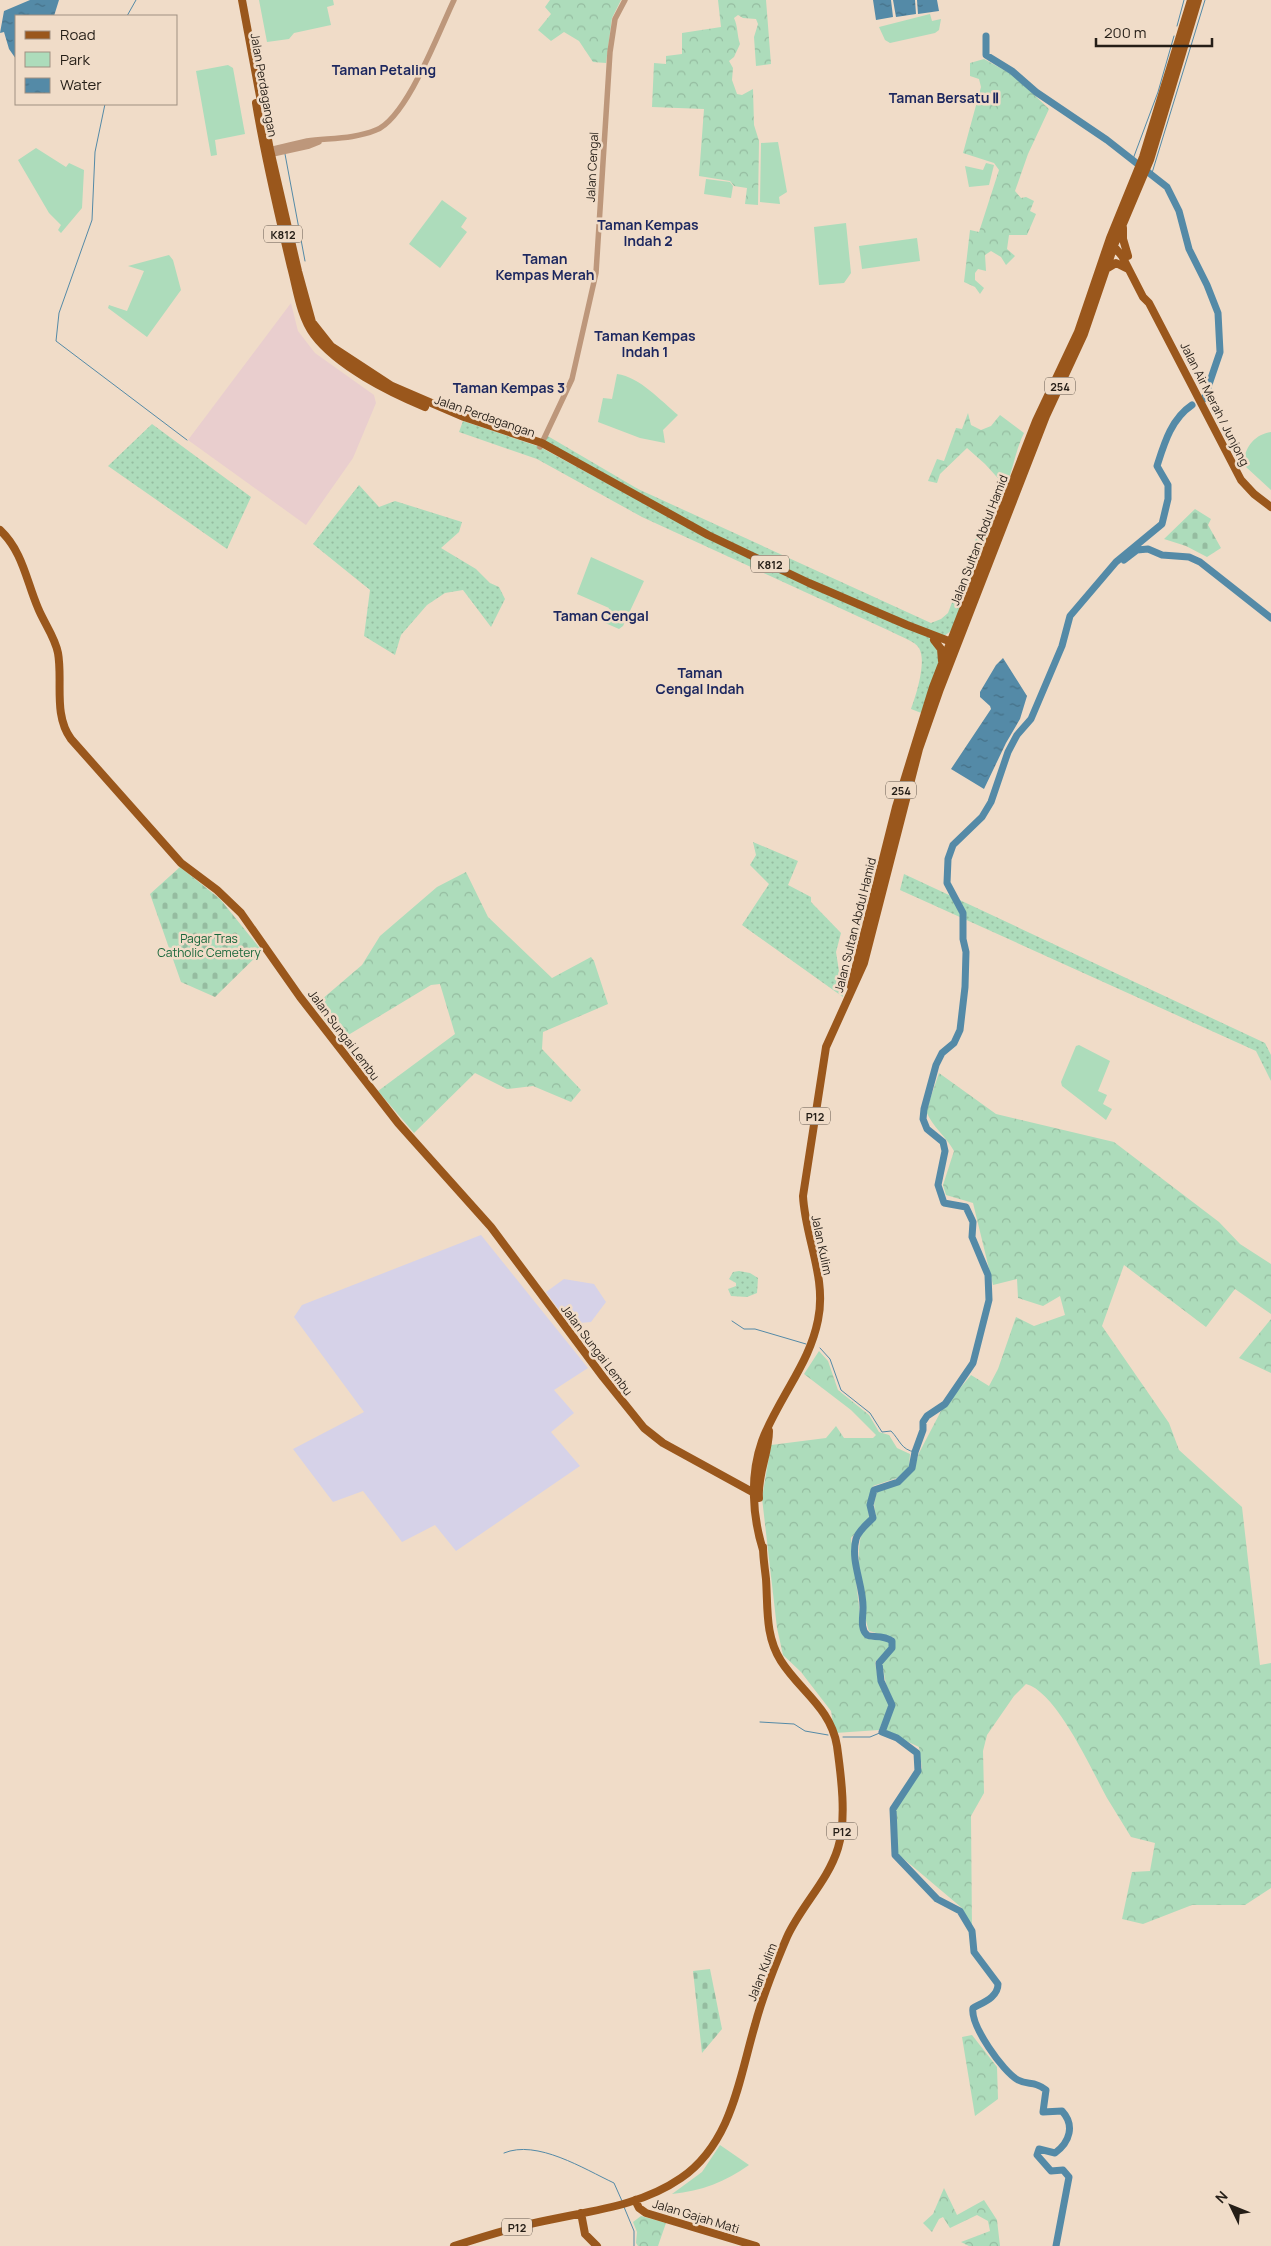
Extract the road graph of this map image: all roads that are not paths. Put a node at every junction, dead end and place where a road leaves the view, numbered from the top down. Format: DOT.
graph roads {
  1 [pos="238,0"];
  2 [pos="242,0"];
  3 [pos="454,0"];
  4 [pos="625,0"];
  5 [pos="1191,0"];
  6 [pos="1198,0"];
  7 [pos="268,153"];
  8 [pos="1147,158"];
  9 [pos="1136,184"];
  10 [pos="1124,221"];
  11 [pos="1113,231"];
  12 [pos="1114,245"];
  13 [pos="1128,256"];
  14 [pos="1103,267"];
  15 [pos="1130,271"];
  16 [pos="1148,303"];
  17 [pos="1065,368"];
  18 [pos="541,445"];
  19 [pos="1271,508"];
  20 [pos="0,530"];
  21 [pos="960,621"];
  22 [pos="935,638"];
  23 [pos="953,646"];
  24 [pos="940,670"];
  25 [pos="848,1000"];
  26 [pos="769,1429"];
  27 [pos="755,1479"];
  28 [pos="740,1486"];
  29 [pos="756,1494"];
  30 [pos="628,2203"];
  31 [pos="581,2213"];
  32 [pos="454,2246"];
  33 [pos="597,2246"];
  34 [pos="756,2246"];
  1 -- 7 [label="main road, Jalan Perdagangan / K812"];
  2 -- 7 [label="main road, Jalan Perdagangan / K812"];
  3 -- 7 [label="street"];
  4 -- 18 [label="street, Jalan Cengal"];
  5 -- 8 [label="main road, Jalan Sultan Abdul Hamid / 254"];
  6 -- 8 [label="main road, Jalan Sultan Abdul Hamid / 254"];
  7 -- 18 [label="main road, Jalan Perdagangan / K812"];
  8 -- 9 [label="main road, Jalan Sultan Abdul Hamid / 254"];
  9 -- 10 [label="main road, Jalan Sultan Abdul Hamid / 254"];
  9 -- 11 [label="main road, Jalan Sultan Abdul Hamid / 254"];
  10 -- 12 [label="main road, Jalan Sultan Abdul Hamid / 254"];
  10 -- 13 [label="main road"];
  11 -- 12 [label="main road"];
  11 -- 14 [label="main road, Jalan Sultan Abdul Hamid / 254"];
  12 -- 13 [label="main road, Jalan Air Merah / Junjong"];
  12 -- 14 [label="main road, Jalan Sultan Abdul Hamid / 254"];
  12 -- 15 [label="main road, Jalan Air Merah / Junjong"];
  13 -- 16 [label="main road, Jalan Air Merah / Junjong"];
  14 -- 15 [label="main road"];
  14 -- 17 [label="main road, Jalan Sultan Abdul Hamid / 254"];
  15 -- 16 [label="main road, Jalan Air Merah / Junjong"];
  16 -- 19 [label="main road, Jalan Air Merah / Junjong"];
  17 -- 21 [label="main road, Jalan Sultan Abdul Hamid / 254"];
  17 -- 23 [label="main road, Jalan Sultan Abdul Hamid / 254"];
  18 -- 22 [label="main road, Jalan Perdagangan / K812"];
  20 -- 28 [label="main road, Jalan Sungai Lembu"];
  21 -- 22 [label="main road"];
  21 -- 23 [label="main road, Jalan Sultan Abdul Hamid / 254"];
  22 -- 23 [label="main road, Jalan Perdagangan / K812"];
  22 -- 24 [label="main road"];
  23 -- 24 [label="main road, Jalan Sultan Abdul Hamid / 254"];
  23 -- 25 [label="main road, Jalan Sultan Abdul Hamid / 254"];
  24 -- 25 [label="main road, Jalan Sultan Abdul Hamid / 254"];
  25 -- 26 [label="main road, Jalan Kulim / P12"];
  26 -- 27 [label="main road, Jalan Kulim / P12"];
  26 -- 29 [label="main road, Jalan Kulim / P12"];
  27 -- 28 [label="main road"];
  27 -- 29 [label="main road, Jalan Kulim / P12"];
  28 -- 29 [label="main road, Jalan Sungai Lembu"];
  29 -- 30 [label="main road, Jalan Kulim / P12"];
  30 -- 31 [label="main road, Jalan Kulim / P12"];
  30 -- 34 [label="main road, Jalan Gajah Mati"];
  31 -- 32 [label="main road, Jalan Kulim / P12"];
  31 -- 33 [label="main road"];
}
